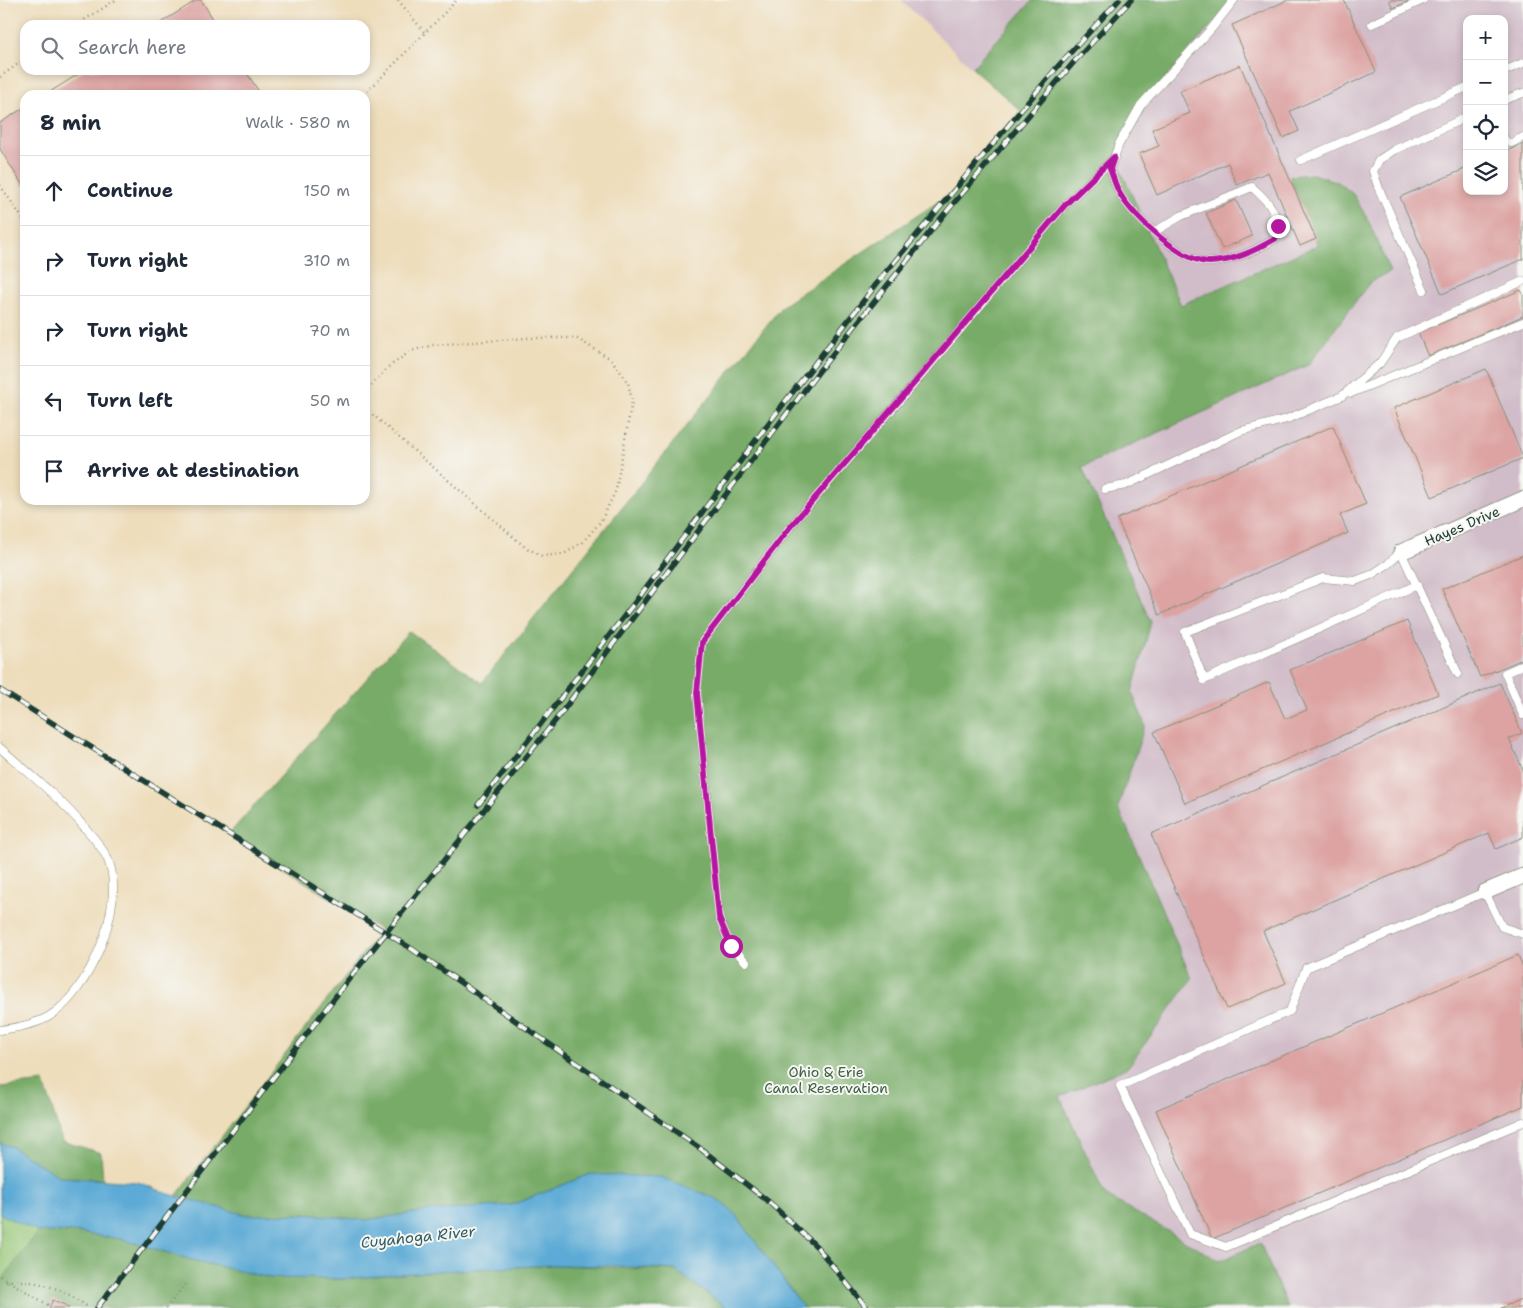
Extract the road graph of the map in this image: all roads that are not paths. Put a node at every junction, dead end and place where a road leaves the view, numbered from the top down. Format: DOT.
graph roads {
  1 [pos="1234,0"];
  2 [pos="1423,0"];
  3 [pos="1372,24"];
  4 [pos="1523,63"];
  5 [pos="1508,69"];
  6 [pos="1463,89"];
  7 [pos="1523,93"];
  8 [pos="1508,99"];
  9 [pos="1463,119"];
  10 [pos="1523,138"];
  11 [pos="1508,142"];
  12 [pos="1114,157"];
  13 [pos="1301,160"];
  14 [pos="1154,232"];
  15 [pos="1523,281"];
  16 [pos="1424,290"];
  17 [pos="1523,322"];
  18 [pos="1342,396"];
  19 [pos="1105,489"];
  20 [pos="1523,500"];
  21 [pos="1401,552"];
  22 [pos="1417,585"];
  23 [pos="1523,665"];
  24 [pos="1458,674"];
  25 [pos="1523,715"];
  26 [pos="0,748"];
  27 [pos="1523,876"];
  28 [pos="1485,892"];
  29 [pos="1523,934"];
  30 [pos="746,962"];
  31 [pos="0,1030"];
  32 [pos="1523,1122"];
  1 -- 12 [label="lane"];
  2 -- 3 [label="lane"];
  4 -- 5 [label="lane"];
  6 -- 13 [label="lane"];
  7 -- 8 [label="lane"];
  9 -- 16 [label="lane"];
  10 -- 11 [label="lane"];
  12 -- 14 [label="lane"];
  12 -- 30 [label="lane"];
  14 -- 14 [label="lane"];
  15 -- 18 [label="lane"];
  17 -- 18 [label="lane"];
  18 -- 19 [label="lane"];
  20 -- 21 [label="street, Hayes Drive"];
  21 -- 22 [label="lane"];
  21 -- 22 [label="lane"];
  22 -- 24 [label="lane"];
  23 -- 25 [label="lane"];
  26 -- 31 [label="lane"];
  27 -- 28 [label="street"];
  28 -- 29 [label="lane"];
  28 -- 32 [label="lane"];
}
